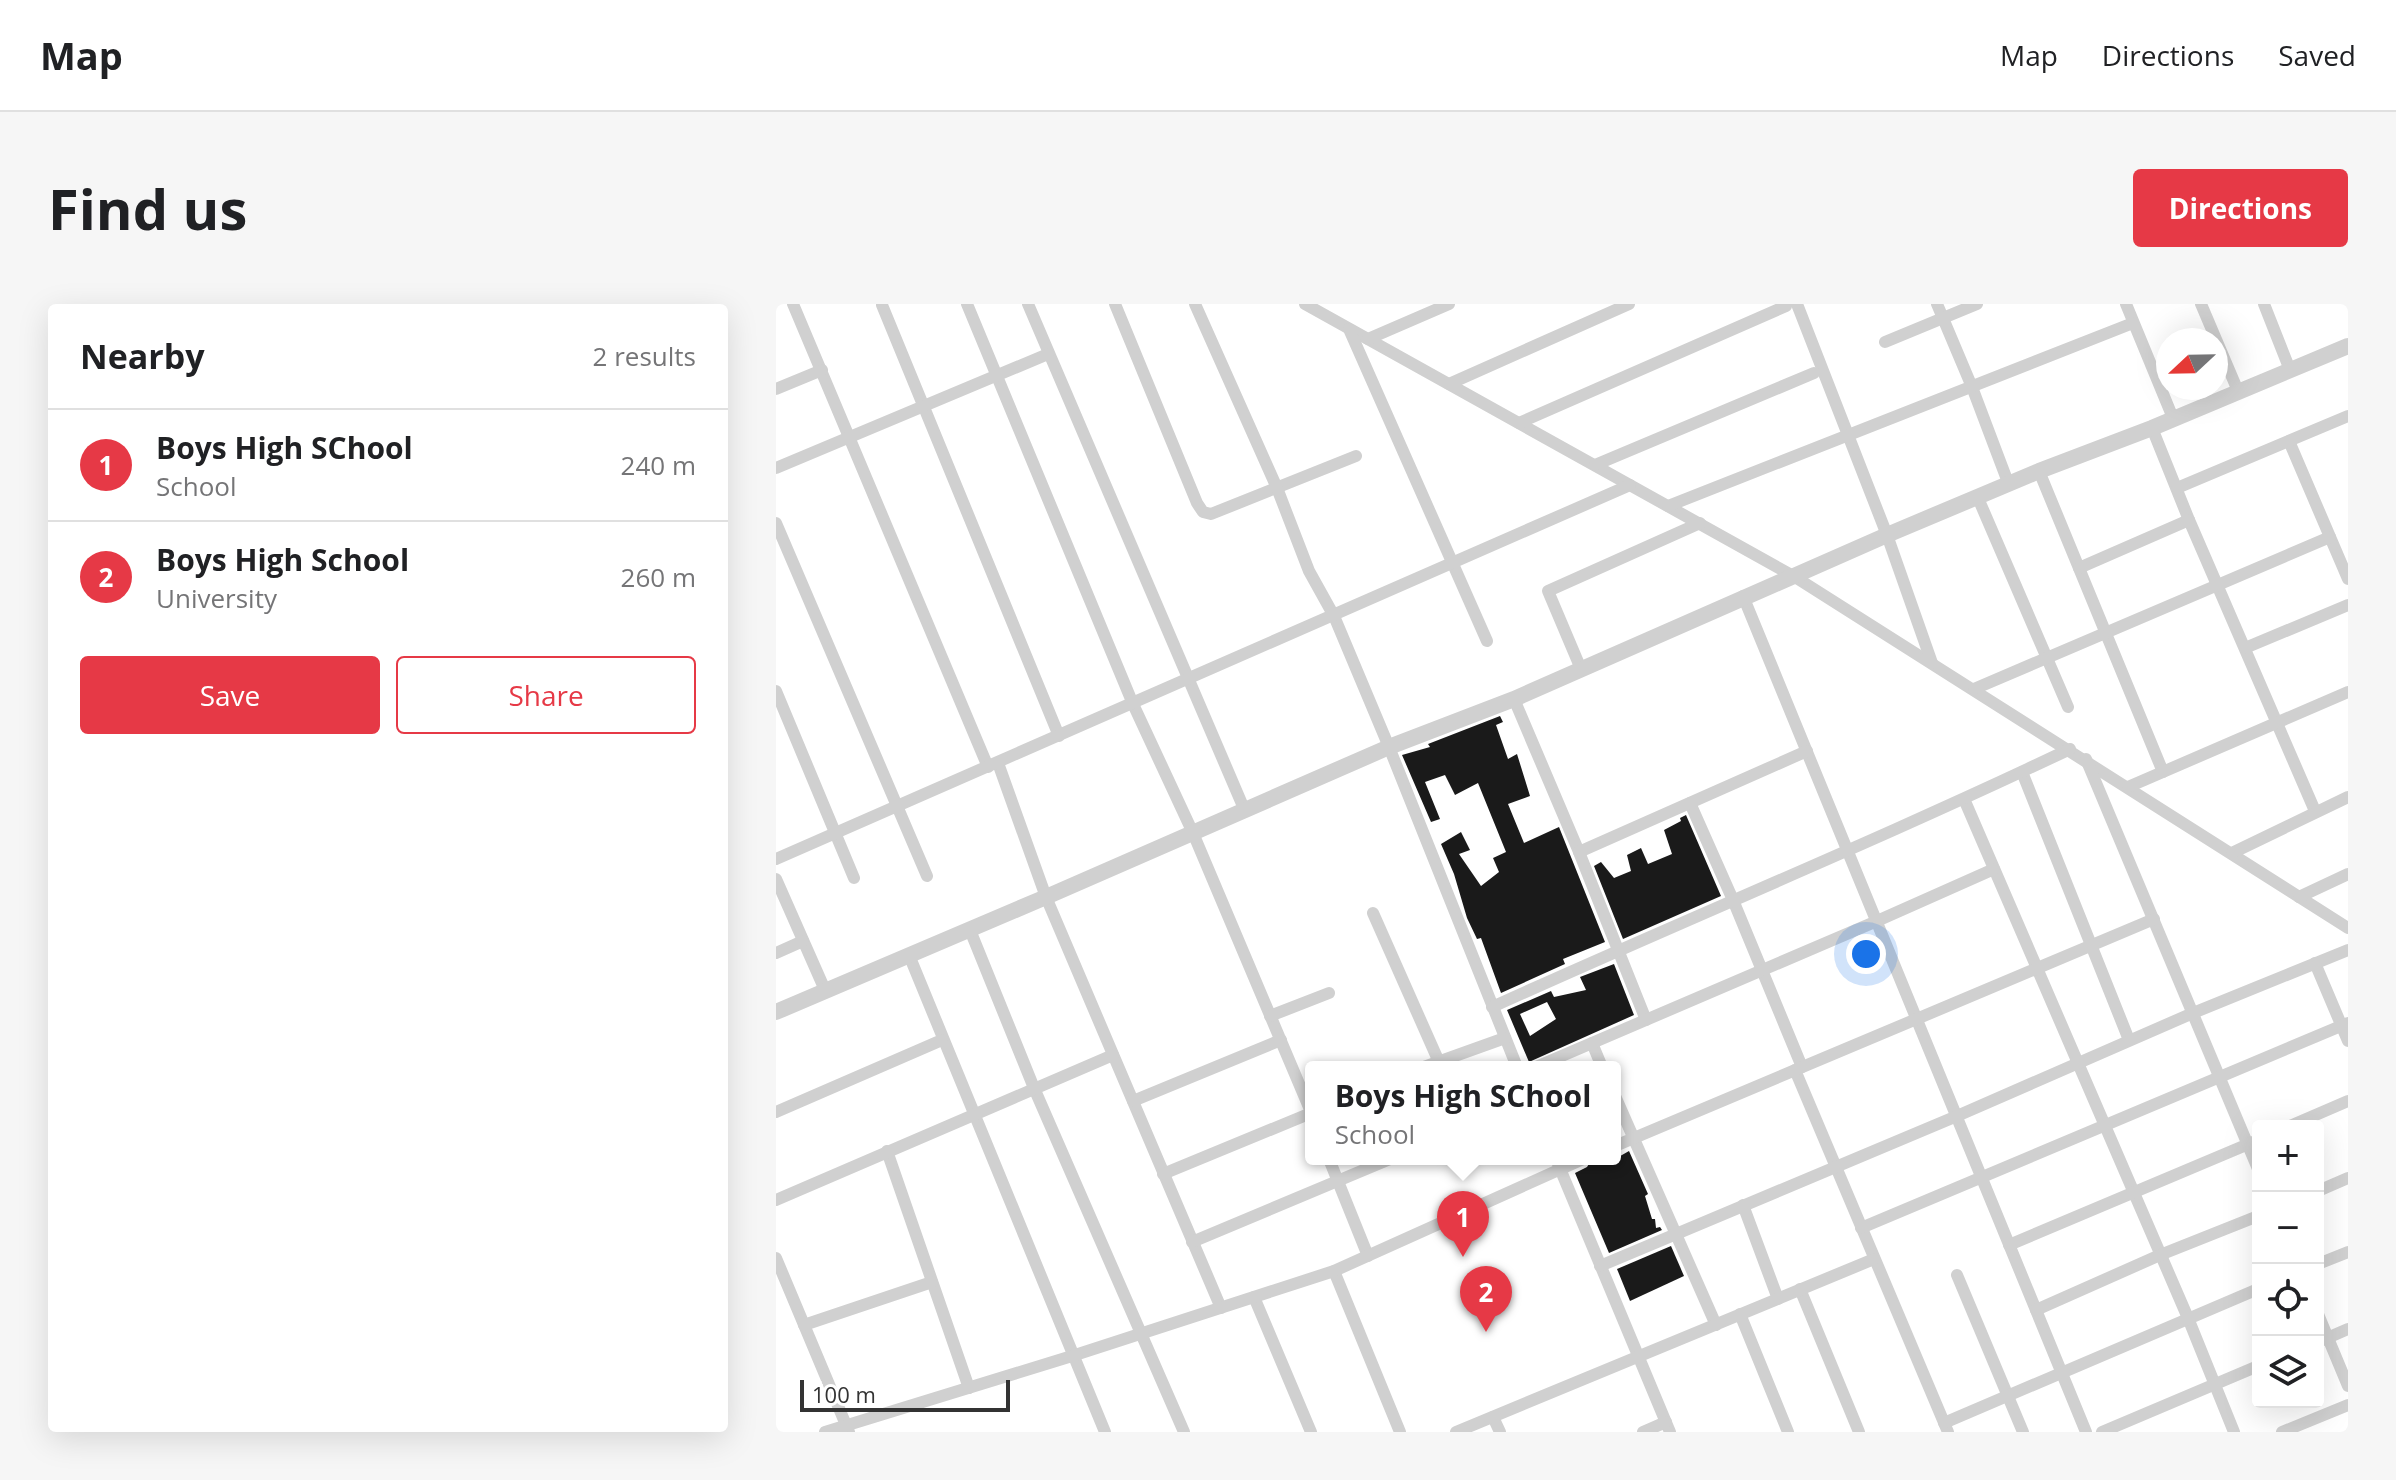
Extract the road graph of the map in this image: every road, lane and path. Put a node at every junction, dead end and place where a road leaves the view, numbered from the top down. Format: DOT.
graph roads {
  1 [pos="793,304"];
  2 [pos="967,304"];
  3 [pos="1028,304"];
  4 [pos="1115,304"];
  5 [pos="1195,304"];
  6 [pos="1305,304"];
  7 [pos="1449,304"];
  8 [pos="1629,304"];
  9 [pos="1937,304"];
  10 [pos="1977,304"];
  11 [pos="2126,304"];
  12 [pos="2201,304"];
  13 [pos="2264,304"];
  14 [pos="882,305"];
  15 [pos="1791,305"];
  16 [pos="1943,318"];
  17 [pos="2133,323"];
  18 [pos="1349,328"];
  19 [pos="1368,339"];
  20 [pos="1885,342"];
  21 [pos="2348,346"];
  22 [pos="1048,354"];
  23 [pos="822,370"];
  24 [pos="2290,370"];
  25 [pos="1814,373"];
  26 [pos="998,376"];
  27 [pos="1449,384"];
  28 [pos="1972,387"];
  29 [pos="776,389"];
  30 [pos="2238,391"];
  31 [pos="924,407"];
  32 [pos="2348,416"];
  33 [pos="2173,418"];
  34 [pos="1519,423"];
  35 [pos="2152,428"];
  36 [pos="1849,435"];
  37 [pos="851,438"];
  38 [pos="2289,441"];
  39 [pos="1356,456"];
  40 [pos="1595,465"];
  41 [pos="776,468"];
  42 [pos="2039,471"];
  43 [pos="1630,485"];
  44 [pos="2009,485"];
  45 [pos="1277,488"];
  46 [pos="2177,488"];
  47 [pos="1978,498"];
  48 [pos="1668,506"];
  49 [pos="2189,520"];
  50 [pos="776,523"];
  51 [pos="1700,523"];
  52 [pos="1887,535"];
  53 [pos="2330,537"];
  54 [pos="779,541"];
  55 [pos="1453,563"];
  56 [pos="2079,568"];
  57 [pos="1795,577"];
  58 [pos="2348,579"];
  59 [pos="2218,586"];
  60 [pos="1743,596"];
  61 [pos="2348,605"];
  62 [pos="1334,616"];
  63 [pos="2106,633"];
  64 [pos="1487,641"];
  65 [pos="2245,648"];
  66 [pos="2047,658"];
  67 [pos="1932,663"];
  68 [pos="1581,669"];
  69 [pos="1189,679"];
  70 [pos="1974,689"];
  71 [pos="776,691"];
  72 [pos="2348,692"];
  73 [pos="1514,699"];
  74 [pos="1133,704"];
  75 [pos="2068,707"];
  76 [pos="2276,723"];
  77 [pos="1059,736"];
  78 [pos="1389,747"];
  79 [pos="2070,749"];
  80 [pos="1807,751"];
  81 [pos="2086,759"];
  82 [pos="993,765"];
  83 [pos="2022,772"];
  84 [pos="2163,772"];
  85 [pos="2128,787"];
  86 [pos="2348,797"];
  87 [pos="1964,799"];
  88 [pos="1690,803"];
  89 [pos="898,806"];
  90 [pos="1245,811"];
  91 [pos="2315,811"];
  92 [pos="836,833"];
  93 [pos="1193,833"];
  94 [pos="1847,849"];
  95 [pos="1579,852"];
  96 [pos="2232,853"];
  97 [pos="776,859"];
  98 [pos="1994,869"];
  99 [pos="2348,874"];
  100 [pos="927,876"];
  101 [pos="854,878"];
  102 [pos="776,879"];
  103 [pos="1046,897"];
  104 [pos="2299,897"];
  105 [pos="1733,900"];
  106 [pos="781,904"];
  107 [pos="1373,913"];
  108 [pos="2154,919"];
  109 [pos="1877,921"];
  110 [pos="2348,928"];
  111 [pos="970,930"];
  112 [pos="803,941"];
  113 [pos="2091,946"];
  114 [pos="1619,949"];
  115 [pos="2348,950"];
  116 [pos="776,953"];
  117 [pos="909,955"];
  118 [pos="2315,963"];
  119 [pos="2036,969"];
  120 [pos="1762,971"];
  121 [pos="825,990"];
  122 [pos="1329,993"];
  123 [pos="1492,1007"];
  124 [pos="776,1012"];
  125 [pos="2193,1013"];
  126 [pos="1270,1016"];
  127 [pos="1917,1018"];
  128 [pos="1646,1020"];
  129 [pos="2345,1025"];
  130 [pos="1505,1038"];
  131 [pos="942,1040"];
  132 [pos="1281,1040"];
  133 [pos="2129,1040"];
  134 [pos="2348,1041"];
  135 [pos="1592,1043"];
  136 [pos="1113,1055"];
  137 [pos="1439,1061"];
  138 [pos="1442,1061"];
  139 [pos="1515,1061"];
  140 [pos="1550,1061"];
  141 [pos="1600,1061"];
  142 [pos="2076,1062"];
  143 [pos="1798,1069"];
  144 [pos="2220,1077"];
  145 [pos="1034,1088"];
  146 [pos="1305,1098"];
  147 [pos="1133,1101"];
  148 [pos="2348,1101"];
  149 [pos="1621,1110"];
  150 [pos="776,1112"];
  151 [pos="975,1114"];
  152 [pos="1305,1115"];
  153 [pos="1957,1116"];
  154 [pos="2304,1120"];
  155 [pos="2104,1126"];
  156 [pos="1633,1138"];
  157 [pos="2252,1140"];
  158 [pos="2252,1142"];
  159 [pos="1621,1143"];
  160 [pos="887,1151"];
  161 [pos="1331,1165"];
  162 [pos="1376,1165"];
  163 [pos="1556,1165"];
  164 [pos="1558,1165"];
  165 [pos="1835,1166"];
  166 [pos="1163,1174"];
  167 [pos="1982,1177"];
  168 [pos="2348,1178"];
  169 [pos="1337,1181"];
  170 [pos="2324,1188"];
  171 [pos="2133,1192"];
  172 [pos="776,1200"];
  173 [pos="1743,1205"];
  174 [pos="2252,1218"];
  175 [pos="1861,1228"];
  176 [pos="1676,1234"];
  177 [pos="1192,1242"];
  178 [pos="2009,1245"];
  179 [pos="2348,1252"];
  180 [pos="2160,1255"];
  181 [pos="1368,1256"];
  182 [pos="776,1258"];
  183 [pos="1874,1259"];
  184 [pos="2324,1262"];
  185 [pos="1600,1266"];
  186 [pos="1334,1271"];
  187 [pos="1957,1275"];
  188 [pos="932,1282"];
  189 [pos="781,1285"];
  190 [pos="1800,1289"];
  191 [pos="2252,1291"];
  192 [pos="1254,1297"];
  193 [pos="1778,1299"];
  194 [pos="1221,1308"];
  195 [pos="2036,1310"];
  196 [pos="1740,1314"];
  197 [pos="2188,1318"];
  198 [pos="804,1325"];
  199 [pos="1716,1325"];
  200 [pos="2348,1329"];
  201 [pos="1140,1334"];
  202 [pos="2324,1340"];
  203 [pos="2324,1342"];
  204 [pos="1072,1356"];
  205 [pos="1639,1356"];
  206 [pos="2252,1369"];
  207 [pos="2062,1373"];
  208 [pos="2215,1384"];
  209 [pos="2348,1386"];
  210 [pos="969,1388"];
  211 [pos="2008,1396"];
  212 [pos="2348,1405"];
  213 [pos="1493,1417"];
  214 [pos="1668,1427"];
  215 [pos="1946,1428"];
  216 [pos="848,1429"];
  217 [pos="825,1432"];
  218 [pos="1105,1432"];
  219 [pos="1184,1432"];
  220 [pos="1311,1432"];
  221 [pos="1400,1432"];
  222 [pos="1456,1432"];
  223 [pos="1500,1432"];
  224 [pos="1643,1432"];
  225 [pos="1788,1432"];
  226 [pos="1859,1432"];
  227 [pos="2023,1432"];
  228 [pos="2086,1432"];
  229 [pos="2102,1432"];
  230 [pos="2234,1432"];
  231 [pos="2282,1432"];
  1 -- 23 [label="street"];
  2 -- 26 [label="street"];
  3 -- 22 [label="street"];
  4 -- 45 [label="street"];
  5 -- 45 [label="street"];
  6 -- 18 [label="street"];
  7 -- 19 [label="street"];
  8 -- 27 [label="street"];
  9 -- 16 [label="street"];
  10 -- 16 [label="street"];
  11 -- 17 [label="street"];
  12 -- 30 [label="street"];
  13 -- 24 [label="street"];
  14 -- 31 [label="street"];
  15 -- 34 [label="street"];
  15 -- 36 [label="street"];
  16 -- 20 [label="street"];
  16 -- 28 [label="street"];
  17 -- 28 [label="street"];
  17 -- 33 [label="street"];
  18 -- 19 [label="street"];
  18 -- 55 [label="street"];
  19 -- 27 [label="street"];
  21 -- 24 [label="street"];
  22 -- 26 [label="street"];
  22 -- 69 [label="street"];
  23 -- 29 [label="street"];
  23 -- 37 [label="street"];
  24 -- 30 [label="street"];
  25 -- 40 [label="street"];
  26 -- 31 [label="street"];
  26 -- 74 [label="street"];
  27 -- 34 [label="street"];
  28 -- 36 [label="street"];
  28 -- 44 [label="street"];
  30 -- 33 [label="street"];
  31 -- 37 [label="street"];
  31 -- 77 [label="street"];
  32 -- 38 [label="street"];
  33 -- 35 [label="street"];
  34 -- 40 [label="street"];
  35 -- 42 [label="street"];
  35 -- 46 [label="street"];
  36 -- 48 [label="street"];
  36 -- 52 [label="street"];
  37 -- 41 [label="street"];
  37 -- 82 [label="street"];
  38 -- 46 [label="street"];
  38 -- 53 [label="street"];
  39 -- 45 [label="street"];
  40 -- 43 [label="street"];
  42 -- 44 [label="street"];
  42 -- 56 [label="street"];
  43 -- 48 [label="street"];
  43 -- 55 [label="street"];
  44 -- 47 [label="street"];
  45 -- 62 [label="street"];
  46 -- 49 [label="street"];
  47 -- 52 [label="street"];
  47 -- 66 [label="street"];
  48 -- 51 [label="street"];
  49 -- 56 [label="street"];
  49 -- 59 [label="street"];
  50 -- 54 [label="street"];
  51 -- 57 [label="street"];
  51 -- 68 [label="street"];
  52 -- 57 [label="street"];
  52 -- 67 [label="street"];
  53 -- 58 [label="street"];
  53 -- 59 [label="street"];
  54 -- 89 [label="street"];
  55 -- 62 [label="street"];
  55 -- 64 [label="street"];
  56 -- 63 [label="street"];
  57 -- 60 [label="street"];
  57 -- 67 [label="street"];
  59 -- 63 [label="street"];
  59 -- 65 [label="street"];
  60 -- 68 [label="street"];
  60 -- 80 [label="street"];
  61 -- 65 [label="street"];
  62 -- 69 [label="street"];
  62 -- 78 [label="street"];
  63 -- 66 [label="street"];
  63 -- 84 [label="street"];
  65 -- 76 [label="street"];
  66 -- 70 [label="street"];
  66 -- 75 [label="street"];
  67 -- 70 [label="street"];
  68 -- 73 [label="street"];
  69 -- 74 [label="street"];
  69 -- 90 [label="street"];
  70 -- 79 [label="street"];
  71 -- 92 [label="street"];
  72 -- 76 [label="street"];
  73 -- 78 [label="street"];
  73 -- 95 [label="street"];
  74 -- 77 [label="street"];
  74 -- 93 [label="street"];
  76 -- 84 [label="street"];
  76 -- 91 [label="street"];
  77 -- 82 [label="street"];
  78 -- 90 [label="street"];
  78 -- 123 [label="street"];
  79 -- 81 [label="street"];
  79 -- 83 [label="street"];
  80 -- 88 [label="street"];
  80 -- 94 [label="street"];
  81 -- 85 [label="street"];
  81 -- 108 [label="street"];
  82 -- 89 [label="street"];
  82 -- 103 [label="street"];
  83 -- 87 [label="street"];
  83 -- 113 [label="street"];
  84 -- 85 [label="street"];
  85 -- 96 [label="street"];
  86 -- 91 [label="street"];
  87 -- 94 [label="street"];
  87 -- 98 [label="street"];
  88 -- 95 [label="street"];
  88 -- 105 [label="street"];
  89 -- 92 [label="street"];
  89 -- 100 [label="street"];
  90 -- 93 [label="street"];
  91 -- 96 [label="street"];
  92 -- 97 [label="street"];
  92 -- 101 [label="street"];
  93 -- 103 [label="street"];
  93 -- 126 [label="street"];
  94 -- 105 [label="street"];
  94 -- 109 [label="street"];
  95 -- 114 [label="street"];
  96 -- 104 [label="street"];
  98 -- 109 [label="street"];
  98 -- 119 [label="street"];
  99 -- 104 [label="street"];
  102 -- 106 [label="street"];
  103 -- 111 [label="street"];
  103 -- 136 [label="street"];
  104 -- 110 [label="street"];
  105 -- 114 [label="street"];
  105 -- 120 [label="street"];
  106 -- 112 [label="street"];
  107 -- 137 [label="street"];
  108 -- 113 [label="street"];
  108 -- 125 [label="street"];
  109 -- 120 [label="street"];
  109 -- 127 [label="street"];
  111 -- 117 [label="street"];
  111 -- 145 [label="street"];
  112 -- 116 [label="street"];
  112 -- 121 [label="street"];
  113 -- 119 [label="street"];
  113 -- 133 [label="street"];
  114 -- 123 [label="street"];
  114 -- 128 [label="street"];
  115 -- 118 [label="street"];
  117 -- 121 [label="street"];
  117 -- 131 [label="street"];
  118 -- 125 [label="street"];
  118 -- 129 [label="street"];
  119 -- 127 [label="street"];
  119 -- 142 [label="street"];
  120 -- 128 [label="street"];
  120 -- 143 [label="street"];
  121 -- 124 [label="street"];
  122 -- 126 [label="street"];
  123 -- 130 [label="street"];
  125 -- 133 [label="street"];
  125 -- 144 [label="street"];
  126 -- 132 [label="street"];
  127 -- 143 [label="street"];
  127 -- 153 [label="street"];
  128 -- 135 [label="street"];
  129 -- 134 [label="street"];
  129 -- 144 [label="street"];
  130 -- 138 [label="street"];
  130 -- 139 [label="street"];
  131 -- 150 [label="street"];
  131 -- 151 [label="street"];
  132 -- 146 [label="street"];
  132 -- 147 [label="street"];
  133 -- 142 [label="street"];
  135 -- 140 [label="street"];
  135 -- 141 [label="street"];
  136 -- 145 [label="street"];
  136 -- 147 [label="street"];
  142 -- 153 [label="street"];
  142 -- 155 [label="street"];
  143 -- 156 [label="street"];
  143 -- 165 [label="street"];
  144 -- 155 [label="street"];
  144 -- 157 [label="street"];
  145 -- 151 [label="street"];
  145 -- 201 [label="street"];
  147 -- 166 [label="street"];
  148 -- 154 [label="street"];
  149 -- 156 [label="street"];
  151 -- 160 [label="street"];
  151 -- 204 [label="street"];
  152 -- 166 [label="street"];
  153 -- 165 [label="street"];
  153 -- 167 [label="street"];
  155 -- 167 [label="street"];
  155 -- 171 [label="street"];
  156 -- 159 [label="street"];
  156 -- 176 [label="street"];
  158 -- 171 [label="street"];
  160 -- 172 [label="street"];
  160 -- 188 [label="street"];
  161 -- 169 [label="street"];
  162 -- 169 [label="street"];
  163 -- 181 [label="street"];
  164 -- 185 [label="street"];
  165 -- 173 [label="street"];
  165 -- 175 [label="street"];
  166 -- 177 [label="street"];
  167 -- 175 [label="street"];
  167 -- 178 [label="street"];
  168 -- 170 [label="street"];
  169 -- 177 [label="street"];
  169 -- 181 [label="street"];
  171 -- 178 [label="street"];
  171 -- 180 [label="street"];
  173 -- 176 [label="street"];
  173 -- 193 [label="street"];
  174 -- 180 [label="street"];
  175 -- 183 [label="street"];
  176 -- 185 [label="street"];
  176 -- 199 [label="street"];
  177 -- 194 [label="street"];
  178 -- 195 [label="street"];
  179 -- 184 [label="street"];
  180 -- 195 [label="street"];
  180 -- 197 [label="street"];
  181 -- 186 [label="street"];
  182 -- 189 [label="street"];
  183 -- 190 [label="street"];
  183 -- 215 [label="street"];
  185 -- 205 [label="street"];
  186 -- 192 [label="street"];
  186 -- 221 [label="street"];
  187 -- 211 [label="street"];
  188 -- 198 [label="street"];
  188 -- 210 [label="street"];
  189 -- 198 [label="street"];
  190 -- 193 [label="street"];
  190 -- 226 [label="street"];
  191 -- 197 [label="street"];
  192 -- 194 [label="street"];
  192 -- 220 [label="street"];
  193 -- 196 [label="street"];
  194 -- 201 [label="street"];
  195 -- 207 [label="street"];
  196 -- 199 [label="street"];
  196 -- 225 [label="street"];
  197 -- 207 [label="street"];
  197 -- 208 [label="street"];
  198 -- 216 [label="street"];
  199 -- 205 [label="street"];
  200 -- 202 [label="street"];
  201 -- 204 [label="street"];
  201 -- 219 [label="street"];
  203 -- 209 [label="street"];
  204 -- 210 [label="street"];
  204 -- 218 [label="street"];
  205 -- 213 [label="street"];
  205 -- 214 [label="street"];
  206 -- 208 [label="street"];
  207 -- 211 [label="street"];
  207 -- 228 [label="street"];
  208 -- 229 [label="street"];
  208 -- 230 [label="street"];
  210 -- 216 [label="street"];
  211 -- 215 [label="street"];
  211 -- 227 [label="street"];
  212 -- 231 [label="street"];
  213 -- 222 [label="street"];
  213 -- 223 [label="street"];
  214 -- 224 [label="street"];
  216 -- 217 [label="street"];
}
